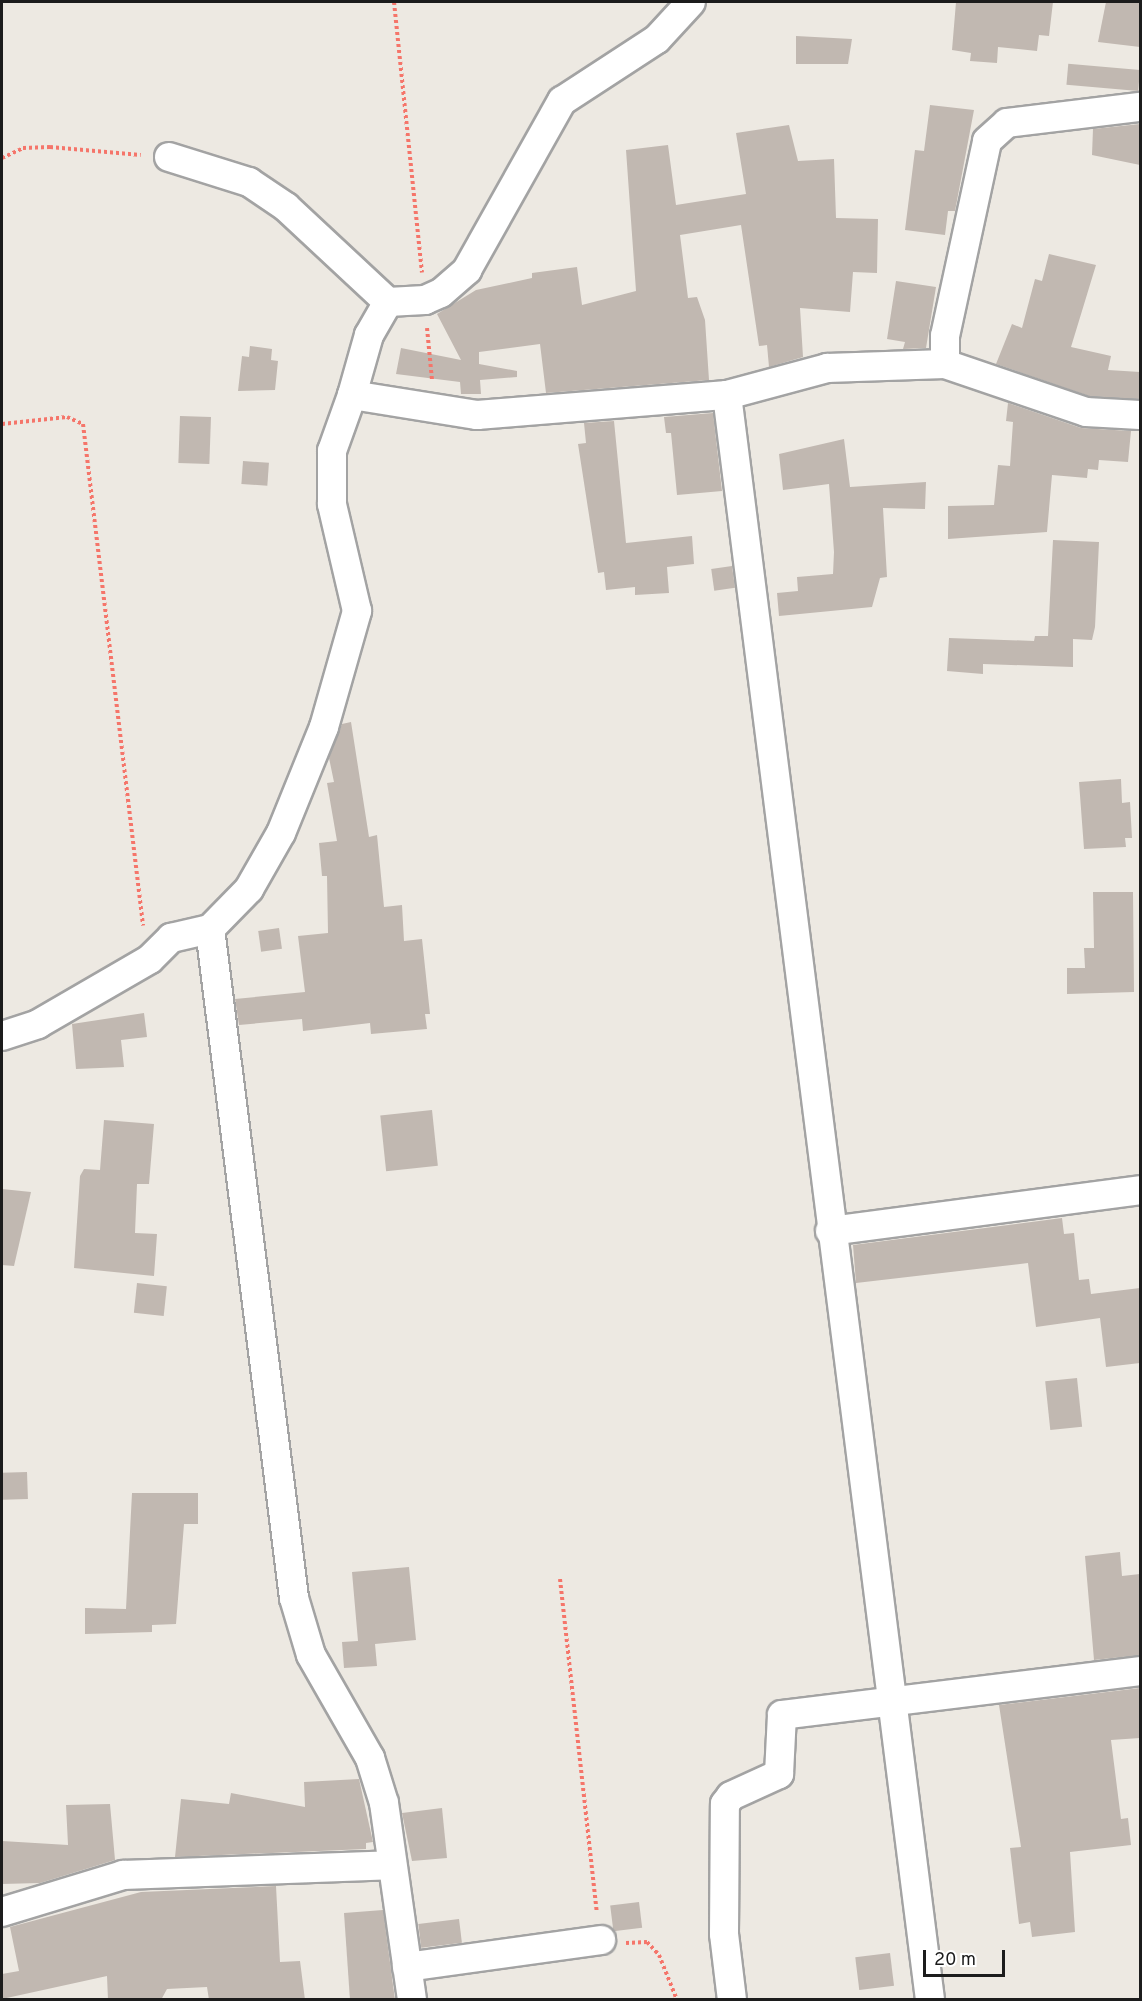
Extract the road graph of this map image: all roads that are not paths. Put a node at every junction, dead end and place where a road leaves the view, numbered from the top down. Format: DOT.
graph roads {
  1 [pos="691,2"];
  2 [pos="1140,107"];
  3 [pos="169,157"];
  4 [pos="388,302"];
  5 [pos="945,364"];
  6 [pos="352,395"];
  7 [pos="728,395"];
  8 [pos="1140,415"];
  9 [pos="210,929"];
  10 [pos="2,1036"];
  11 [pos="1140,1190"];
  12 [pos="830,1231"];
  13 [pos="1140,1671"];
  14 [pos="894,1704"];
  15 [pos="390,1865"];
  16 [pos="2,1912"];
  17 [pos="601,1940"];
  18 [pos="407,1967"];
  19 [pos="412,2000"];
  20 [pos="732,2000"];
  21 [pos="930,2000"];
  1 -- 4 [label="street"];
  2 -- 5 [label="street"];
  3 -- 4 [label="street"];
  4 -- 6 [label="street"];
  5 -- 7 [label="street"];
  5 -- 8 [label="street"];
  6 -- 7 [label="street"];
  6 -- 9 [label="street"];
  7 -- 12 [label="street"];
  9 -- 10 [label="street"];
  9 -- 15 [label="street"];
  11 -- 12 [label="street"];
  12 -- 14 [label="street"];
  13 -- 14 [label="street"];
  14 -- 20 [label="street"];
  14 -- 21 [label="street"];
  15 -- 16 [label="street"];
  15 -- 18 [label="street"];
  17 -- 18 [label="street"];
  18 -- 19 [label="street"];
}
